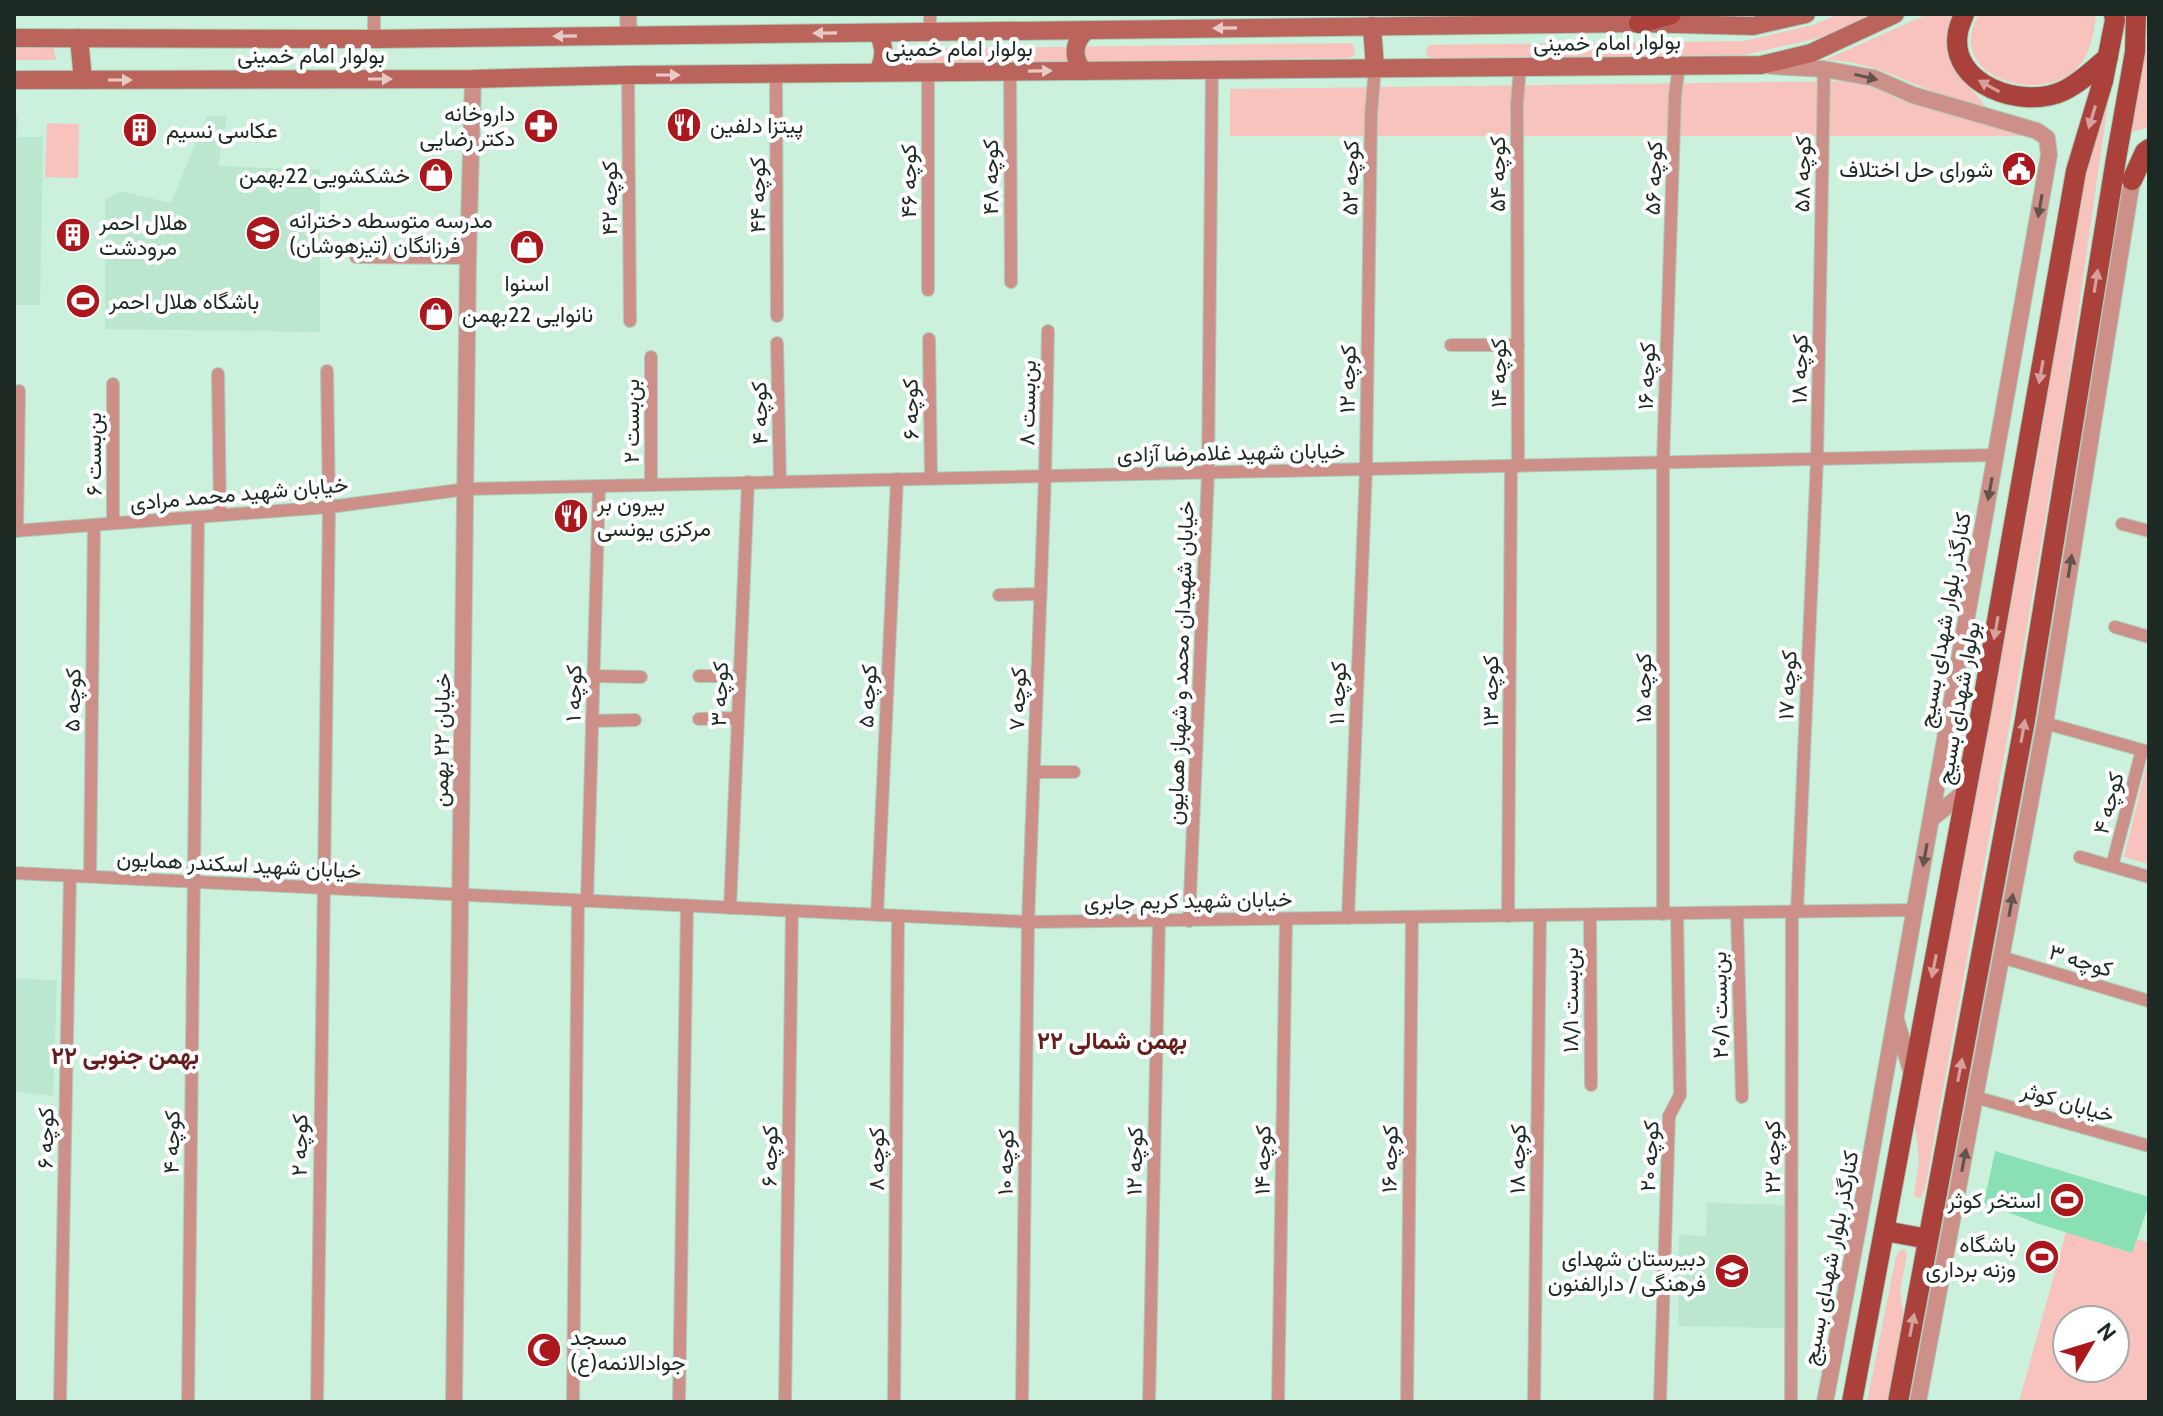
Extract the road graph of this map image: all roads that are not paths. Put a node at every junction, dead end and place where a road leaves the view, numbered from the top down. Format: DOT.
graph roads {
  1 [pos="374,14"];
  2 [pos="628,14"];
  3 [pos="1671,14"];
  4 [pos="1806,14"];
  5 [pos="1895,14"];
  6 [pos="1964,14"];
  7 [pos="2114,14"];
  8 [pos="2139,14"];
  9 [pos="1042,22"];
  10 [pos="930,23"];
  11 [pos="1639,23"];
  12 [pos="1372,26"];
  13 [pos="1087,30"];
  14 [pos="2149,31"];
  15 [pos="878,33"];
  16 [pos="629,36"];
  17 [pos="14,38"];
  18 [pos="79,38"];
  19 [pos="374,39"];
  20 [pos="2108,57"];
  21 [pos="1761,65"];
  22 [pos="1679,66"];
  23 [pos="1520,67"];
  24 [pos="1375,68"];
  25 [pos="1824,69"];
  26 [pos="1212,70"];
  27 [pos="1083,71"];
  28 [pos="878,72"];
  29 [pos="928,72"];
  30 [pos="1010,72"];
  31 [pos="776,74"];
  32 [pos="628,75"];
  33 [pos="473,79"];
  34 [pos="14,80"];
  35 [pos="83,80"];
  36 [pos="2149,149"];
  37 [pos="2132,180"];
  38 [pos="356,257"];
  39 [pos="468,258"];
  40 [pos="1820,280"];
  41 [pos="1518,281"];
  42 [pos="1011,282"];
  43 [pos="1369,289"];
  44 [pos="928,290"];
  45 [pos="1669,292"];
  46 [pos="777,316"];
  47 [pos="630,321"];
  48 [pos="1048,331"];
  49 [pos="929,339"];
  50 [pos="777,343"];
  51 [pos="1451,345"];
  52 [pos="1518,345"];
  53 [pos="2104,354"];
  54 [pos="651,357"];
  55 [pos="327,371"];
  56 [pos="218,374"];
  57 [pos="113,384"];
  58 [pos="2079,387"];
  59 [pos="19,391"];
  60 [pos="1996,455"];
  61 [pos="1817,459"];
  62 [pos="1663,462"];
  63 [pos="1515,466"];
  64 [pos="1366,469"];
  65 [pos="1208,473"];
  66 [pos="1045,476"];
  67 [pos="931,478"];
  68 [pos="897,479"];
  69 [pos="748,482"];
  70 [pos="780,482"];
  71 [pos="651,485"];
  72 [pos="599,486"];
  73 [pos="467,489"];
  74 [pos="329,507"];
  75 [pos="220,515"];
  76 [pos="198,517"];
  77 [pos="113,523"];
  78 [pos="2122,524"];
  79 [pos="94,525"];
  80 [pos="16,531"];
  81 [pos="2149,531"];
  82 [pos="1040,594"];
  83 [pos="999,595"];
  84 [pos="2115,627"];
  85 [pos="2149,637"];
  86 [pos="593,676"];
  87 [pos="699,676"];
  88 [pos="740,676"];
  89 [pos="641,677"];
  90 [pos="738,718"];
  91 [pos="699,719"];
  92 [pos="635,720"];
  93 [pos="592,721"];
  94 [pos="2045,723"];
  95 [pos="2146,751"];
  96 [pos="1035,772"];
  97 [pos="1074,772"];
  98 [pos="2014,778"];
  99 [pos="1967,790"];
  100 [pos="1931,819"];
  101 [pos="2023,840"];
  102 [pos="2080,857"];
  103 [pos="2112,866"];
  104 [pos="14,873"];
  105 [pos="70,876"];
  106 [pos="90,876"];
  107 [pos="2149,877"];
  108 [pos="194,882"];
  109 [pos="322,888"];
  110 [pos="461,895"];
  111 [pos="583,901"];
  112 [pos="687,906"];
  113 [pos="730,908"];
  114 [pos="1915,910"];
  115 [pos="792,911"];
  116 [pos="1794,912"];
  117 [pos="1737,913"];
  118 [pos="1663,914"];
  119 [pos="1677,914"];
  120 [pos="877,915"];
  121 [pos="1590,915"];
  122 [pos="898,916"];
  123 [pos="1508,916"];
  124 [pos="1540,916"];
  125 [pos="1412,917"];
  126 [pos="1348,918"];
  127 [pos="1286,919"];
  128 [pos="1159,921"];
  129 [pos="1189,921"];
  130 [pos="1028,922"];
  131 [pos="2001,957"];
  132 [pos="2149,1000"];
  133 [pos="1896,1018"];
  134 [pos="1913,1078"];
  135 [pos="1591,1085"];
  136 [pos="1742,1097"];
  137 [pos="1975,1097"];
  138 [pos="2149,1146"];
  139 [pos="1885,1231"];
  140 [pos="1928,1239"];
  141 [pos="1867,1328"];
  142 [pos="1832,1365"];
  143 [pos="60,1402"];
  144 [pos="188,1402"];
  145 [pos="317,1402"];
  146 [pos="454,1402"];
  147 [pos="573,1402"];
  148 [pos="679,1402"];
  149 [pos="785,1402"];
  150 [pos="894,1402"];
  151 [pos="1022,1402"];
  152 [pos="1149,1402"];
  153 [pos="1278,1402"];
  154 [pos="1407,1402"];
  155 [pos="1534,1402"];
  156 [pos="1660,1402"];
  157 [pos="1791,1402"];
  158 [pos="1825,1402"];
  159 [pos="1852,1402"];
  160 [pos="1898,1402"];
  161 [pos="1918,1402"];
  1 -- 19 [label="street"];
  2 -- 16 [label="street"];
  3 -- 11 [label="main road"];
  4 -- 11 [label="main road, بولوار امام خمینی"];
  5 -- 21 [label="main road, بولوار امام خمینی"];
  20 -- 6 [label="main road, one-way"];
  7 -- 20 [label="main road, بولوار شهدای بسیج"];
  8 -- 14 [label="main road"];
  58 -- 8 [label="main road, one-way"];
  9 -- 10 [label="main road, بولوار امام خمینی"];
  9 -- 13 [label="main road, بولوار امام خمینی"];
  10 -- 15 [label="main road, بولوار امام خمینی"];
  11 -- 12 [label="main road, بولوار امام خمینی"];
  12 -- 13 [label="main road, بولوار امام خمینی, one-way"];
  12 -- 24 [label="main road"];
  13 -- 27 [label="main road"];
  15 -- 16 [label="main road, بولوار امام خمینی, one-way"];
  15 -- 28 [label="main road"];
  16 -- 19 [label="main road, بولوار امام خمینی, one-way"];
  17 -- 18 [label="main road, بولوار امام خمینی"];
  18 -- 19 [label="main road, بولوار امام خمینی"];
  18 -- 35 [label="main road"];
  20 -- 99 [label="main road, بولوار شهدای بسیج, one-way"];
  21 -- 22 [label="main road, بولوار امام خمینی"];
  21 -- 25 [label="street, کنارگذر بلوار شهدای بسیج"];
  22 -- 23 [label="main road, بولوار امام خمینی"];
  22 -- 45 [label="street, کوچه ۵۶"];
  23 -- 24 [label="main road, بولوار امام خمینی"];
  23 -- 41 [label="street, کوچه ۵۴"];
  24 -- 26 [label="main road, بولوار امام خمینی"];
  24 -- 43 [label="street, کوچه ۵۲"];
  25 -- 40 [label="street, کوچه ۵۸"];
  25 -- 60 [label="street, کنارگذر بلوار شهدای بسیج, one-way"];
  26 -- 27 [label="main road, بولوار امام خمینی"];
  26 -- 65 [label="street, خیابان شهیدان محمد و شهباز همایون"];
  30 -- 27 [label="main road, بولوار امام خمینی, one-way"];
  28 -- 29 [label="main road, بولوار امام خمینی"];
  28 -- 31 [label="main road, بولوار امام خمینی"];
  29 -- 30 [label="main road, بولوار امام خمینی"];
  29 -- 44 [label="street, کوچه ۴۶"];
  30 -- 42 [label="street, کوچه ۴۸"];
  32 -- 31 [label="main road, بولوار امام خمینی, one-way"];
  31 -- 46 [label="street, کوچه ۴۴"];
  32 -- 33 [label="main road, بولوار امام خمینی"];
  32 -- 47 [label="street, کوچه ۴۲"];
  35 -- 33 [label="main road, بولوار امام خمینی, one-way"];
  33 -- 39 [label="street, خیابان ۲۲ بهمن"];
  34 -- 35 [label="main road, بولوار امام خمینی"];
  36 -- 37 [label="main road"];
  37 -- 53 [label="street"];
  38 -- 39 [label="street"];
  39 -- 73 [label="street, خیابان ۲۲ بهمن"];
  40 -- 61 [label="street, کوچه ۱۸"];
  41 -- 52 [label="street, کوچه ۱۴"];
  43 -- 64 [label="street, کوچه ۱۲"];
  45 -- 62 [label="street, کوچه ۱۶"];
  48 -- 66 [label="street, بن‌بست ۸"];
  49 -- 67 [label="street, کوچه ۶"];
  50 -- 70 [label="street, کوچه ۴"];
  51 -- 52 [label="street"];
  52 -- 63 [label="street, کوچه ۱۴"];
  53 -- 58 [label="street"];
  94 -- 53 [label="street, one-way"];
  54 -- 71 [label="street, بن‌بست ۲"];
  55 -- 74 [label="street"];
  56 -- 75 [label="street"];
  57 -- 77 [label="street, بن‌بست ۶"];
  98 -- 58 [label="main road, one-way"];
  59 -- 80 [label="street"];
  60 -- 61 [label="street, خیابان شهید غلامرضا آزادی"];
  60 -- 100 [label="street, کنارگذر بلوار شهدای بسیج, one-way"];
  61 -- 62 [label="street, خیابان شهید غلامرضا آزادی"];
  61 -- 116 [label="street, کوچه ۱۷"];
  62 -- 63 [label="street, خیابان شهید غلامرضا آزادی"];
  62 -- 118 [label="street, کوچه ۱۵"];
  63 -- 64 [label="street, خیابان شهید غلامرضا آزادی"];
  63 -- 123 [label="street, کوچه ۱۳"];
  64 -- 65 [label="street, خیابان شهید غلامرضا آزادی"];
  64 -- 126 [label="street, کوچه ۱۱"];
  65 -- 66 [label="street, خیابان شهید غلامرضا آزادی"];
  65 -- 129 [label="street, خیابان شهیدان محمد و شهباز همایون"];
  66 -- 67 [label="street, خیابان شهید غلامرضا آزادی"];
  66 -- 82 [label="street, کوچه ۷"];
  67 -- 68 [label="street, خیابان شهید غلامرضا آزادی"];
  68 -- 70 [label="street, خیابان شهید غلامرضا آزادی"];
  68 -- 120 [label="street, کوچه ۵"];
  69 -- 70 [label="street, خیابان شهید غلامرضا آزادی"];
  69 -- 71 [label="street, خیابان شهید غلامرضا آزادی"];
  69 -- 88 [label="street, کوچه ۳"];
  71 -- 72 [label="street, خیابان شهید غلامرضا آزادی"];
  72 -- 73 [label="street, خیابان شهید غلامرضا آزادی"];
  72 -- 86 [label="street, کوچه ۱"];
  73 -- 74 [label="street, خیابان شهید محمد مرادی"];
  73 -- 110 [label="street, خیابان ۲۲ بهمن"];
  74 -- 75 [label="street, خیابان شهید محمد مرادی"];
  74 -- 109 [label="street"];
  75 -- 76 [label="street, خیابان شهید محمد مرادی"];
  76 -- 77 [label="street, خیابان شهید محمد مرادی"];
  76 -- 108 [label="street"];
  77 -- 79 [label="street, خیابان شهید محمد مرادی"];
  78 -- 81 [label="street"];
  79 -- 80 [label="street, خیابان شهید محمد مرادی"];
  79 -- 106 [label="street, کوچه ۵"];
  82 -- 83 [label="street"];
  82 -- 96 [label="street, کوچه ۷"];
  84 -- 85 [label="street"];
  86 -- 89 [label="street"];
  86 -- 93 [label="street, کوچه ۱"];
  87 -- 88 [label="street"];
  88 -- 90 [label="street, کوچه ۳"];
  90 -- 91 [label="street"];
  90 -- 113 [label="street, کوچه ۳"];
  92 -- 93 [label="street"];
  93 -- 111 [label="street, کوچه ۱"];
  94 -- 95 [label="street"];
  94 -- 101 [label="street"];
  95 -- 103 [label="street, کوچه ۴"];
  96 -- 97 [label="street"];
  96 -- 130 [label="street, کوچه ۷"];
  98 -- 101 [label="street"];
  140 -- 98 [label="main road, one-way"];
  99 -- 100 [label="street"];
  99 -- 134 [label="main road, بولوار شهدای بسیج, one-way"];
  100 -- 114 [label="street, کنارگذر بلوار شهدای بسیج, one-way"];
  131 -- 101 [label="street, one-way"];
  102 -- 103 [label="street"];
  103 -- 107 [label="street"];
  104 -- 105 [label="street, خیابان شهید اسکندر همایون"];
  105 -- 106 [label="street, خیابان شهید اسکندر همایون"];
  105 -- 143 [label="street, کوچه ۶"];
  106 -- 108 [label="street, خیابان شهید اسکندر همایون"];
  108 -- 109 [label="street, خیابان شهید اسکندر همایون"];
  108 -- 144 [label="street, کوچه ۴"];
  109 -- 110 [label="street, خیابان شهید اسکندر همایون"];
  109 -- 145 [label="street, کوچه ۲"];
  110 -- 111 [label="street, خیابان شهید کریم جابری"];
  110 -- 146 [label="street, خیابان ۲۲ بهمن"];
  111 -- 112 [label="street, خیابان شهید کریم جابری"];
  111 -- 147 [label="street"];
  112 -- 113 [label="street, خیابان شهید کریم جابری"];
  112 -- 148 [label="street"];
  113 -- 115 [label="street, خیابان شهید کریم جابری"];
  114 -- 116 [label="street, خیابان شهید کریم جابری"];
  114 -- 133 [label="street, کنارگذر بلوار شهدای بسیج"];
  115 -- 120 [label="street, خیابان شهید کریم جابری"];
  115 -- 149 [label="street, کوچه ۶"];
  116 -- 117 [label="street, خیابان شهید کریم جابری"];
  116 -- 157 [label="street, کوچه ۲۲"];
  117 -- 119 [label="street, خیابان شهید کریم جابری"];
  117 -- 136 [label="street, بن‌بست ۲۰/۱"];
  118 -- 119 [label="street, خیابان شهید کریم جابری"];
  118 -- 121 [label="street, خیابان شهید کریم جابری"];
  119 -- 156 [label="street, کوچه ۲۰"];
  120 -- 122 [label="street, خیابان شهید کریم جابری"];
  121 -- 124 [label="street, خیابان شهید کریم جابری"];
  121 -- 135 [label="street, بن‌بست ۱۸/۱"];
  122 -- 130 [label="street, خیابان شهید کریم جابری"];
  122 -- 150 [label="street, کوچه ۸"];
  123 -- 124 [label="street, خیابان شهید کریم جابری"];
  123 -- 125 [label="street, خیابان شهید کریم جابری"];
  124 -- 155 [label="street, کوچه ۱۸"];
  125 -- 126 [label="street, خیابان شهید کریم جابری"];
  125 -- 154 [label="street, کوچه ۱۶"];
  126 -- 127 [label="street, خیابان شهید کریم جابری"];
  127 -- 129 [label="street, خیابان شهید کریم جابری"];
  127 -- 153 [label="street, کوچه ۱۴"];
  128 -- 129 [label="street, خیابان شهید کریم جابری"];
  128 -- 130 [label="street, خیابان شهید کریم جابری"];
  128 -- 152 [label="street, کوچه ۱۲"];
  130 -- 151 [label="street, کوچه ۱۰"];
  131 -- 132 [label="street, کوچه ۳"];
  131 -- 137 [label="street"];
  133 -- 134 [label="street"];
  133 -- 142 [label="street, کنارگذر بلوار شهدای بسیج"];
  134 -- 139 [label="main road, بولوار شهدای بسیج"];
  137 -- 138 [label="street, خیابان کوثر"];
  161 -- 137 [label="street, one-way"];
  139 -- 140 [label="main road"];
  139 -- 141 [label="main road, بولوار شهدای بسیج"];
  160 -- 140 [label="main road, one-way"];
  141 -- 142 [label="street"];
  141 -- 159 [label="main road, بولوار شهدای بسیج"];
  142 -- 158 [label="street, کنارگذر بلوار شهدای بسیج"];
}
